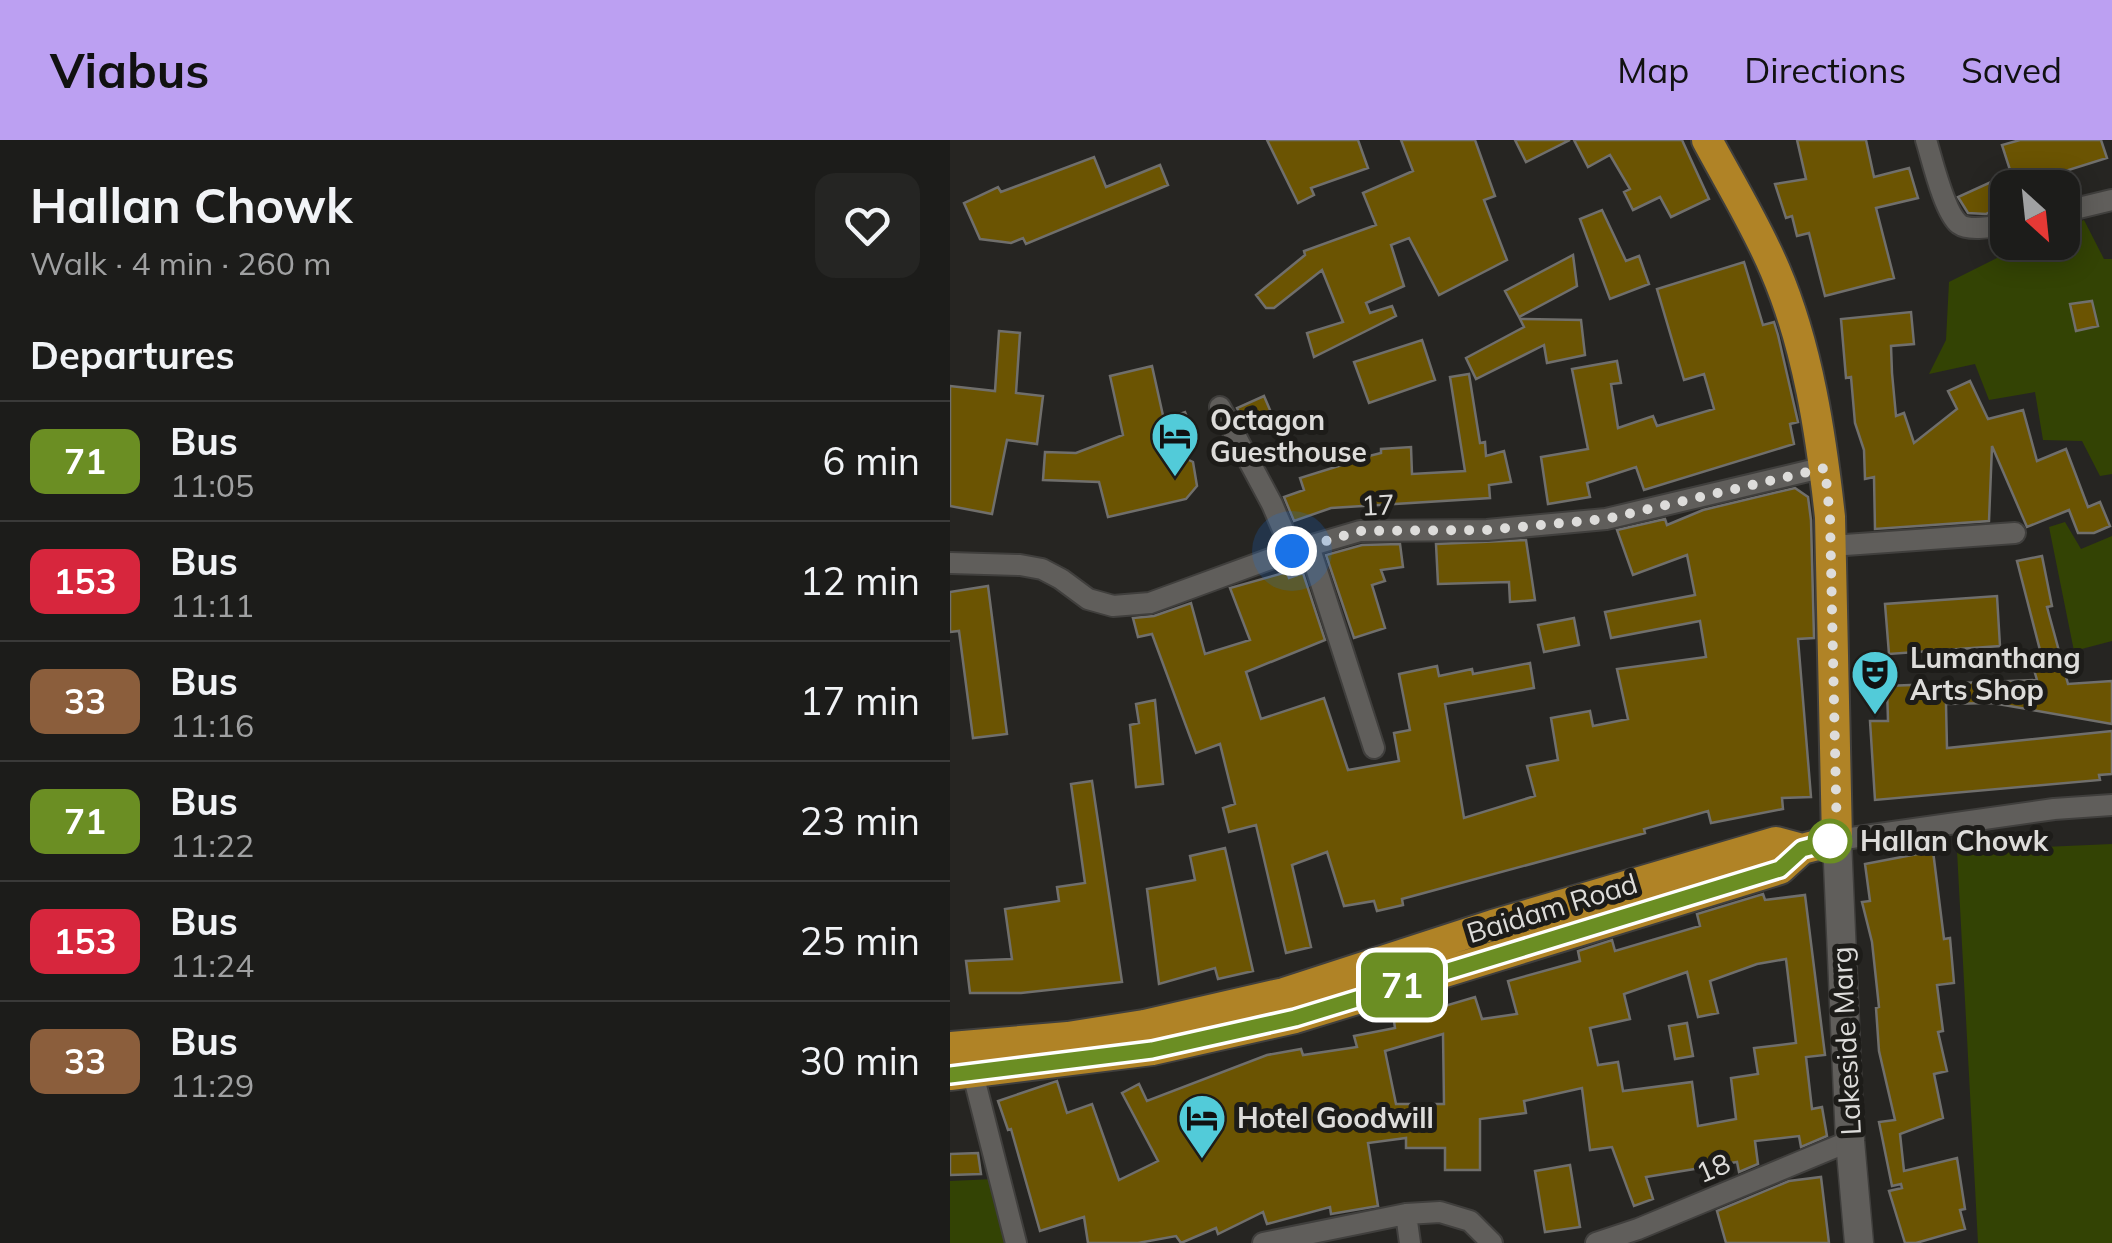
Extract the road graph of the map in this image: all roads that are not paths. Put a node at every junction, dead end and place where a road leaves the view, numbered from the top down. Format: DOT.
graph roads {
  1 [pos="1707,140"];
  2 [pos="1926,140"];
  3 [pos="2112,200"];
  4 [pos="2080,208"];
  5 [pos="1990,226"];
  6 [pos="1220,407"];
  7 [pos="1825,468"];
  8 [pos="2015,533"];
  9 [pos="1831,546"];
  10 [pos="1300,549"];
  11 [pos="950,564"];
  12 [pos="1374,748"];
  13 [pos="2112,805"];
  14 [pos="1837,840"];
  15 [pos="1802,849"];
  16 [pos="950,1047"];
  17 [pos="961,1075"];
  18 [pos="1850,1141"];
  19 [pos="1406,1214"];
  20 [pos="1638,1236"];
  21 [pos="1016,1243"];
  22 [pos="1262,1243"];
  23 [pos="1410,1243"];
  24 [pos="1492,1243"];
  25 [pos="1596,1243"];
  26 [pos="1859,1243"];
  1 -- 7 [label="main road"];
  2 -- 5 [label="street"];
  3 -- 4 [label="street"];
  6 -- 10 [label="street"];
  7 -- 9 [label="main road"];
  7 -- 10 [label="street, 17 / 17"];
  8 -- 9 [label="street"];
  9 -- 14 [label="main road"];
  10 -- 11 [label="street, 17 / 17"];
  10 -- 12 [label="street"];
  13 -- 14 [label="street"];
  14 -- 15 [label="main road, Baidam Road"];
  14 -- 18 [label="main road, Lakeside Marg"];
  15 -- 16 [label="main road, Baidam Road"];
  15 -- 17 [label="main road, Baidam Road"];
  17 -- 21 [label="street"];
  18 -- 20 [label="street, 18 / 18"];
  18 -- 26 [label="main road, Lakeside Marg"];
  19 -- 22 [label="street"];
  19 -- 23 [label="street"];
  19 -- 24 [label="street"];
  20 -- 25 [label="street, 18 / 18"];
}
